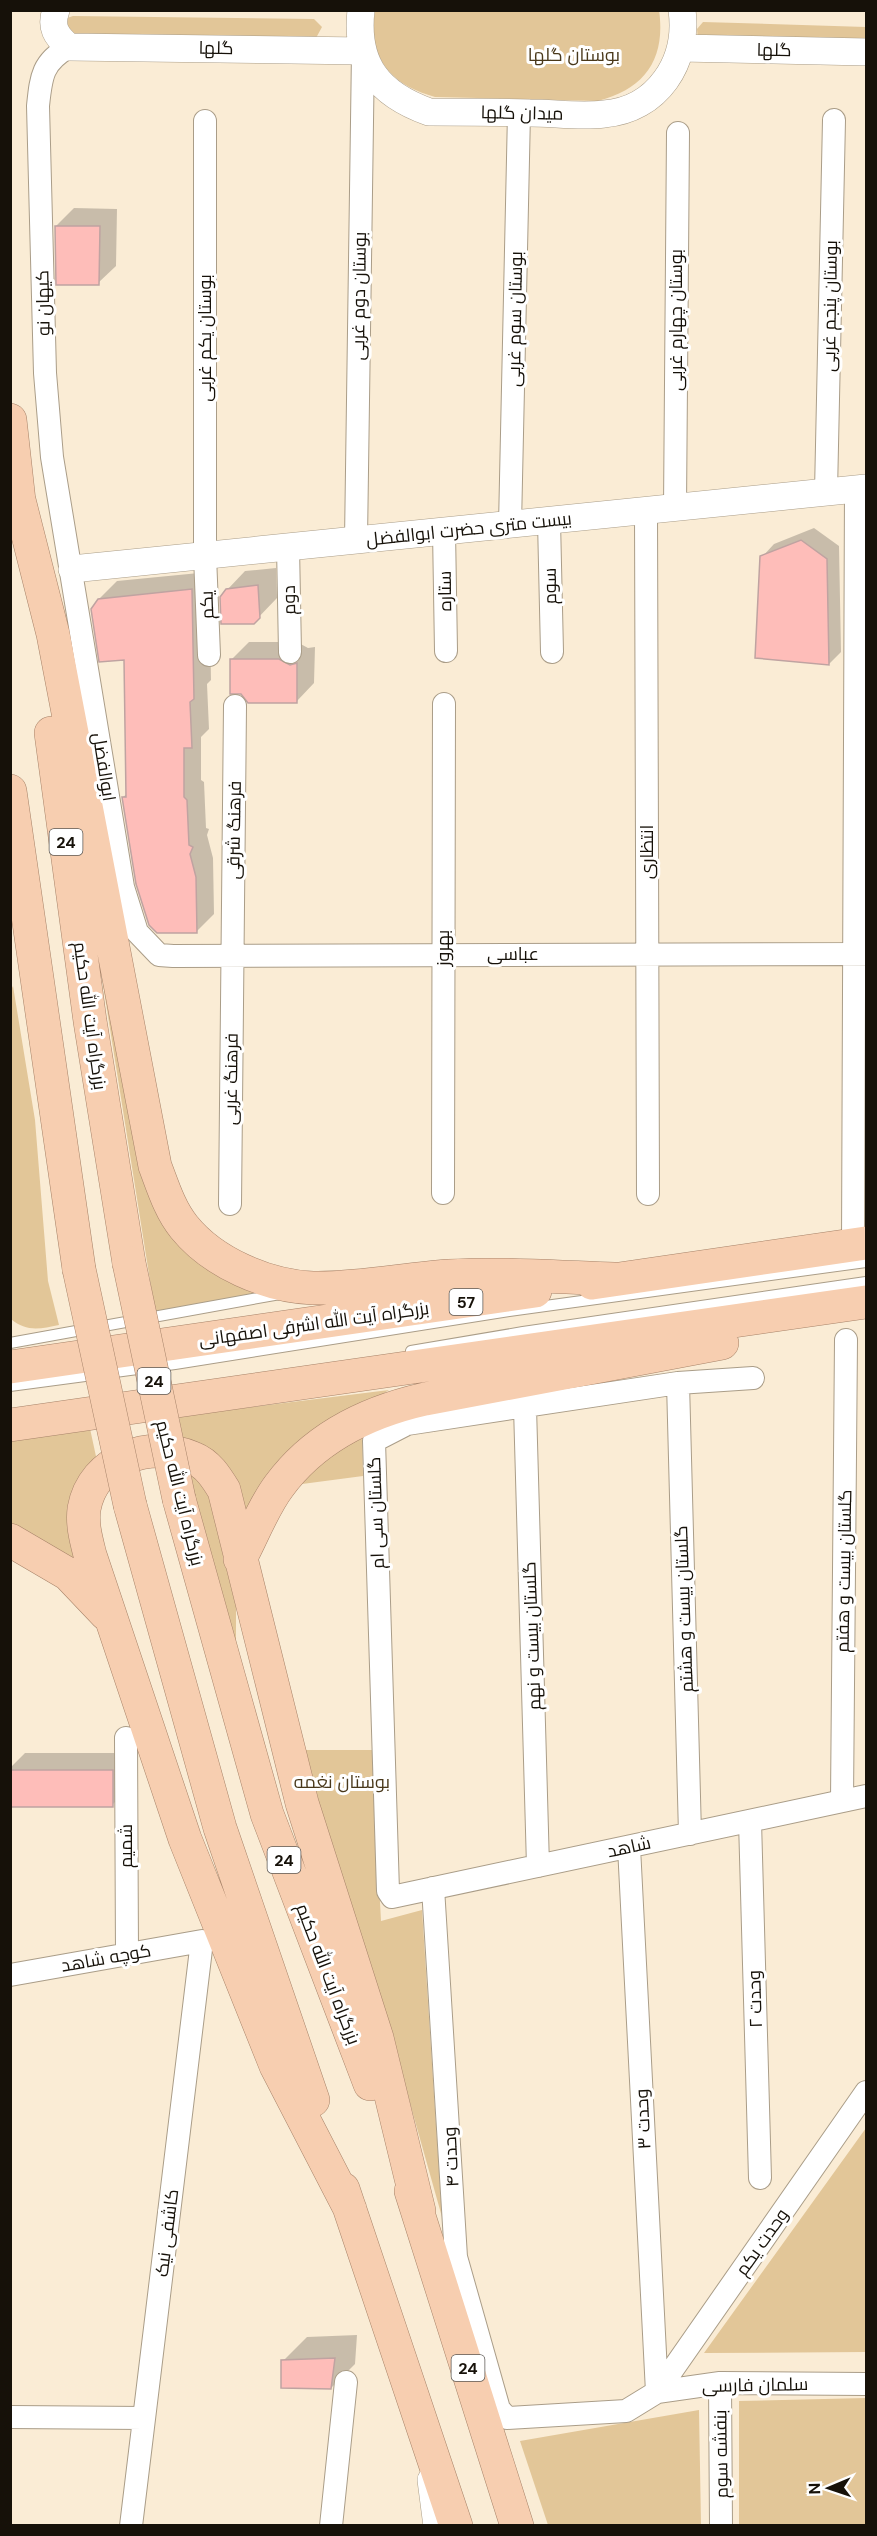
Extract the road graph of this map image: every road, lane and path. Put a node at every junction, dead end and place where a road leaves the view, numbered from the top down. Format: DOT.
graph roads {
  1 [pos="56,10"];
  2 [pos="361,10"];
  3 [pos="682,10"];
  4 [pos="69,47"];
  5 [pos="681,48"];
  6 [pos="363,51"];
  7 [pos="867,52"];
  8 [pos="519,113"];
  9 [pos="834,120"];
  10 [pos="205,121"];
  11 [pos="678,133"];
  12 [pos="10,420"];
  13 [pos="861,488"];
  14 [pos="826,492"];
  15 [pos="18,496"];
  16 [pos="675,508"];
  17 [pos="646,511"];
  18 [pos="549,521"];
  19 [pos="510,525"];
  20 [pos="444,531"];
  21 [pos="356,540"];
  22 [pos="288,547"];
  23 [pos="205,556"];
  24 [pos="72,569"];
  25 [pos="446,651"];
  26 [pos="290,652"];
  27 [pos="552,652"];
  28 [pos="209,655"];
  29 [pos="861,691"];
  30 [pos="444,704"];
  31 [pos="235,706"];
  32 [pos="10,790"];
  33 [pos="232,954"];
  34 [pos="443,954"];
  35 [pos="648,954"];
  36 [pos="860,954"];
  37 [pos="159,955"];
  38 [pos="860,1192"];
  39 [pos="442,1193"];
  40 [pos="648,1194"];
  41 [pos="230,1204"];
  42 [pos="862,1250"];
  43 [pos="614,1280"];
  44 [pos="312,1288"];
  45 [pos="864,1296"];
  46 [pos="846,1340"];
  47 [pos="10,1343"];
  48 [pos="396,1354"];
  49 [pos="10,1367"];
  50 [pos="753,1378"];
  51 [pos="678,1383"];
  52 [pos="10,1386"];
  53 [pos="167,1387"];
  54 [pos="144,1391"];
  55 [pos="121,1395"];
  56 [pos="97,1398"];
  57 [pos="525,1407"];
  58 [pos="10,1425"];
  59 [pos="10,1540"];
  60 [pos="240,1559"];
  61 [pos="114,1622"];
  62 [pos="126,1738"];
  63 [pos="867,1796"];
  64 [pos="842,1801"];
  65 [pos="750,1821"];
  66 [pos="690,1834"];
  67 [pos="629,1846"];
  68 [pos="538,1866"];
  69 [pos="433,1888"];
  70 [pos="392,1897"];
  71 [pos="202,1941"];
  72 [pos="127,1954"];
  73 [pos="10,1975"];
  74 [pos="867,2092"];
  75 [pos="760,2178"];
  76 [pos="350,2209"];
  77 [pos="419,2211"];
  78 [pos="346,2382"];
  79 [pos="720,2383"];
  80 [pos="867,2384"];
  81 [pos="657,2392"];
  82 [pos="10,2417"];
  83 [pos="144,2418"];
  84 [pos="507,2418"];
  85 [pos="426,2437"];
  86 [pos="131,2526"];
  87 [pos="331,2526"];
  88 [pos="436,2526"];
  89 [pos="456,2526"];
  90 [pos="517,2526"];
  91 [pos="722,2526"];
  1 -- 4 [label="street"];
  2 -- 6 [label="street, میدان گلها"];
  3 -- 5 [label="street, میدان گلها"];
  4 -- 6 [label="street, گلها"];
  4 -- 24 [label="street, کیهان نو"];
  5 -- 7 [label="street, گلها"];
  5 -- 8 [label="street, میدان گلها"];
  6 -- 8 [label="street, میدان گلها"];
  6 -- 21 [label="street, بوستان دوم غربی"];
  8 -- 19 [label="street, بوستان سوم غربی"];
  9 -- 14 [label="street, بوستان پنجم غربی"];
  10 -- 23 [label="street, بوستان یکم غربی"];
  11 -- 16 [label="street, بوستان چهارم غربی"];
  12 -- 15 [label="highway, بزرگراه آیت الله حکیم / 24"];
  13 -- 14 [label="street, بیست متری حضرت ابوالفضل"];
  13 -- 29 [label="street"];
  14 -- 16 [label="street, بیست متری حضرت ابوالفضل"];
  15 -- 44 [label="highway"];
  15 -- 77 [label="highway, بزرگراه آیت الله حکیم / 24, bridge"];
  16 -- 17 [label="street, بیست متری حضرت ابوالفضل"];
  17 -- 18 [label="street, بیست متری حضرت ابوالفضل"];
  17 -- 35 [label="street, انتظاری"];
  18 -- 19 [label="street, بیست متری حضرت ابوالفضل"];
  18 -- 27 [label="street, سوم"];
  19 -- 20 [label="street, بیست متری حضرت ابوالفضل"];
  20 -- 21 [label="street, بیست متری حضرت ابوالفضل"];
  20 -- 25 [label="street, ستاره"];
  21 -- 22 [label="street, بیست متری حضرت ابوالفضل"];
  22 -- 23 [label="street, بیست متری حضرت ابوالفضل"];
  22 -- 26 [label="street, دوم"];
  23 -- 24 [label="street, بیست متری حضرت ابوالفضل"];
  23 -- 28 [label="street, یکم"];
  24 -- 37 [label="street, ابوالفضل"];
  29 -- 36 [label="street"];
  30 -- 34 [label="street, بهروز"];
  31 -- 33 [label="street, فرهنگ شرقی"];
  32 -- 76 [label="highway, bridge"];
  33 -- 34 [label="street, عباسی"];
  33 -- 37 [label="street, عباسی"];
  33 -- 41 [label="street, فرهنگ غربی"];
  34 -- 35 [label="street, عباسی"];
  34 -- 39 [label="street, بهروز"];
  35 -- 36 [label="street, عباسی"];
  35 -- 40 [label="street, انتظاری"];
  36 -- 38 [label="street"];
  38 -- 42 [label="street"];
  42 -- 43 [label="highway, بزرگراه آیت الله اشرفی اصفهانی / 57"];
  42 -- 52 [label="lane"];
  43 -- 44 [label="highway"];
  43 -- 49 [label="highway, بزرگراه آیت الله اشرفی اصفهانی / 57"];
  44 -- 47 [label="lane"];
  45 -- 48 [label="lane"];
  45 -- 58 [label="highway"];
  45 -- 60 [label="highway"];
  46 -- 64 [label="street, گلستان بیست و هفتم"];
  50 -- 51 [label="street, گلستان سی ام"];
  51 -- 57 [label="street, گلستان سی ام"];
  51 -- 66 [label="street, گلستان بیست و هشتم"];
  53 -- 54 [label="lane"];
  55 -- 56 [label="lane"];
  57 -- 68 [label="street, گلستان بیست و نهم"];
  57 -- 70 [label="street, گلستان سی ام"];
  59 -- 61 [label="highway"];
  60 -- 61 [label="highway"];
  60 -- 77 [label="highway"];
  61 -- 76 [label="highway"];
  62 -- 72 [label="street, شمیم"];
  63 -- 64 [label="street, شاهد"];
  64 -- 65 [label="street, شاهد"];
  65 -- 66 [label="street, شاهد"];
  65 -- 75 [label="street, وحدت ۲"];
  66 -- 67 [label="street, شاهد"];
  67 -- 68 [label="street, شاهد"];
  67 -- 81 [label="street, وحدت ۳"];
  68 -- 69 [label="street, شاهد"];
  69 -- 70 [label="street, شاهد"];
  69 -- 84 [label="street, وحدت ۴"];
  71 -- 72 [label="street, کوچه شاهد"];
  71 -- 83 [label="street, کاشفی نیک"];
  72 -- 73 [label="street, کوچه شاهد"];
  74 -- 81 [label="street, وحدت یکم"];
  76 -- 85 [label="highway"];
  77 -- 90 [label="highway, بزرگراه آیت الله حکیم / 24"];
  78 -- 87 [label="street"];
  79 -- 80 [label="street, سلمان فارسی"];
  79 -- 81 [label="street, سلمان فارسی"];
  79 -- 91 [label="street, بنفشه سوم"];
  81 -- 84 [label="street, سلمان فارسی"];
  82 -- 83 [label="street"];
  83 -- 86 [label="street, کاشفی نیک"];
  85 -- 88 [label="street"];
  85 -- 89 [label="highway"];
}
